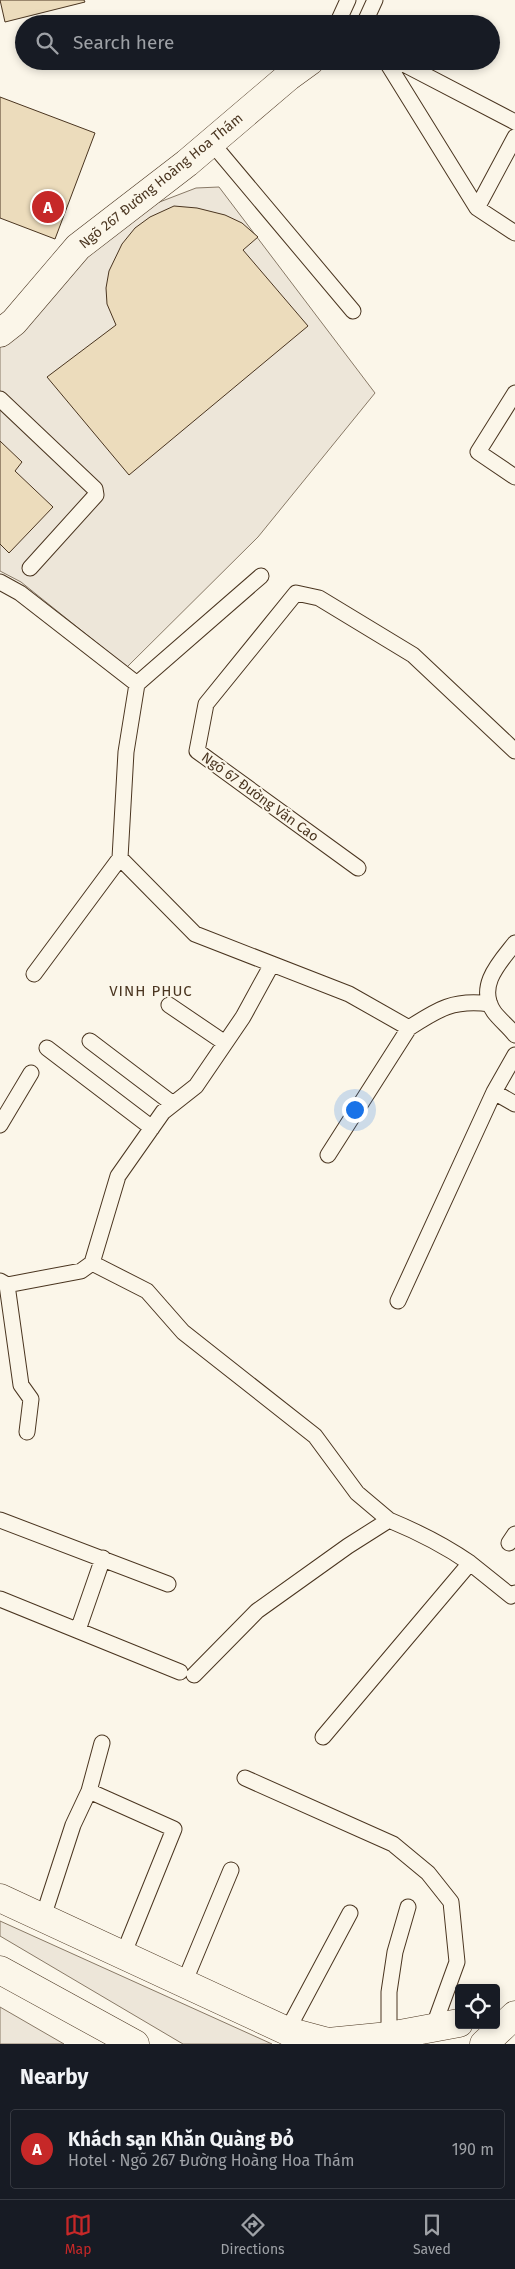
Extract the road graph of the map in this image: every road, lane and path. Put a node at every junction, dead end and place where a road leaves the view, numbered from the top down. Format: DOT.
graph roads {
  1 [pos="348,0"];
  2 [pos="375,0"];
  3 [pos="341,15"];
  4 [pos="368,15"];
  5 [pos="298,70"];
  6 [pos="392,70"];
  7 [pos="415,70"];
  8 [pos="515,122"];
  9 [pos="515,137"];
  10 [pos="212,142"];
  11 [pos="477,208"];
  12 [pos="515,233"];
  13 [pos="353,311"];
  14 [pos="0,334"];
  15 [pos="515,393"];
  16 [pos="0,399"];
  17 [pos="515,477"];
  18 [pos="30,568"];
  19 [pos="261,576"];
  20 [pos="0,582"];
  21 [pos="137,684"];
  22 [pos="515,751"];
  23 [pos="120,858"];
  24 [pos="358,868"];
  25 [pos="515,944"];
  26 [pos="272,964"];
  27 [pos="34,974"];
  28 [pos="490,1004"];
  29 [pos="169,1005"];
  30 [pos="409,1028"];
  31 [pos="515,1035"];
  32 [pos="90,1041"];
  33 [pos="225,1043"];
  34 [pos="47,1048"];
  35 [pos="515,1056"];
  36 [pos="31,1073"];
  37 [pos="494,1092"];
  38 [pos="172,1104"];
  39 [pos="515,1104"];
  40 [pos="0,1125"];
  41 [pos="152,1128"];
  42 [pos="328,1155"];
  43 [pos="92,1263"];
  44 [pos="4,1283"];
  45 [pos="398,1301"];
  46 [pos="27,1432"];
  47 [pos="0,1520"];
  48 [pos="389,1520"];
  49 [pos="103,1558"];
  50 [pos="470,1563"];
  51 [pos="168,1584"];
  52 [pos="515,1593"];
  53 [pos="0,1598"];
  54 [pos="78,1630"];
  55 [pos="323,1737"];
  56 [pos="102,1743"];
  57 [pos="246,1778"];
  58 [pos="89,1791"];
  59 [pos="231,1870"];
  60 [pos="0,1898"];
  61 [pos="408,1907"];
  62 [pos="350,1913"];
  63 [pos="43,1916"];
  64 [pos="123,1955"];
  65 [pos="0,1970"];
  66 [pos="184,1983"];
  67 [pos="515,2014"];
  68 [pos="500,2016"];
  69 [pos="515,2024"];
  70 [pos="446,2026"];
  71 [pos="286,2032"];
  72 [pos="389,2036"];
  73 [pos="135,2044"];
  74 [pos="484,2044"];
  75 [pos="509,2044"];
  1 -- 3 [label="lane"];
  2 -- 4 [label="lane"];
  5 -- 10 [label="main road, Ngõ 267 Đường Hoàng Hoa Thám"];
  6 -- 11 [label="lane"];
  7 -- 8 [label="lane"];
  9 -- 11 [label="lane"];
  10 -- 13 [label="lane"];
  10 -- 14 [label="main road, Ngõ 267 Đường Hoàng Hoa Thám"];
  11 -- 12 [label="lane"];
  15 -- 17 [label="lane"];
  16 -- 18 [label="lane"];
  19 -- 21 [label="lane"];
  20 -- 21 [label="lane"];
  21 -- 23 [label="lane"];
  22 -- 24 [label="lane, Ngõ 67 Đường Văn Cao"];
  23 -- 26 [label="lane"];
  23 -- 27 [label="lane"];
  25 -- 28 [label="lane"];
  26 -- 30 [label="lane"];
  26 -- 33 [label="lane"];
  28 -- 30 [label="lane"];
  28 -- 31 [label="lane"];
  29 -- 33 [label="lane"];
  30 -- 42 [label="lane"];
  32 -- 38 [label="lane"];
  33 -- 38 [label="lane"];
  34 -- 41 [label="lane"];
  35 -- 37 [label="lane"];
  36 -- 40 [label="lane"];
  37 -- 39 [label="lane"];
  37 -- 45 [label="lane"];
  38 -- 41 [label="lane"];
  41 -- 43 [label="lane"];
  43 -- 44 [label="lane"];
  43 -- 48 [label="lane"];
  44 -- 46 [label="lane"];
  47 -- 49 [label="lane"];
  48 -- 50 [label="lane"];
  48 -- 54 [label="lane"];
  49 -- 51 [label="lane"];
  49 -- 54 [label="lane"];
  50 -- 52 [label="lane"];
  50 -- 55 [label="lane"];
  53 -- 54 [label="lane"];
  56 -- 58 [label="lane"];
  57 -- 70 [label="lane"];
  58 -- 63 [label="lane"];
  58 -- 64 [label="lane"];
  59 -- 66 [label="lane"];
  60 -- 63 [label="main road"];
  61 -- 72 [label="lane"];
  62 -- 71 [label="lane"];
  63 -- 64 [label="main road"];
  64 -- 66 [label="main road"];
  65 -- 73 [label="main road"];
  66 -- 71 [label="main road"];
  67 -- 68 [label="main road"];
  67 -- 74 [label="main road"];
  69 -- 75 [label="main road"];
  70 -- 72 [label="main road"];
  71 -- 72 [label="main road"];
}
